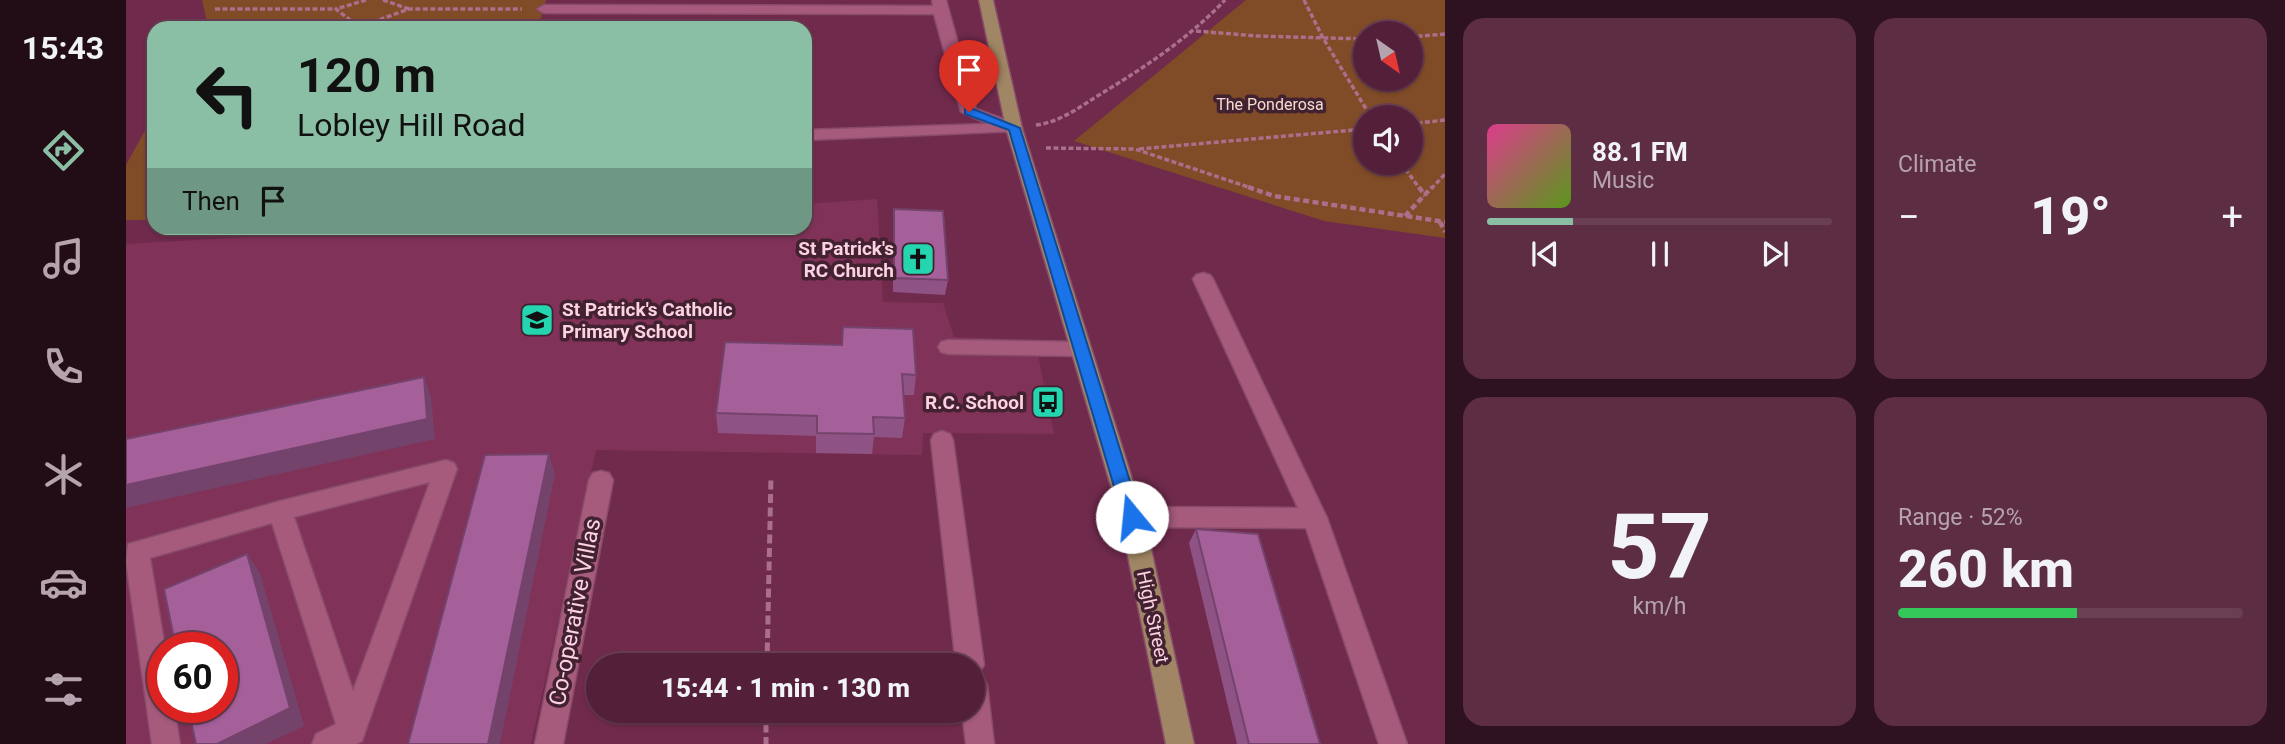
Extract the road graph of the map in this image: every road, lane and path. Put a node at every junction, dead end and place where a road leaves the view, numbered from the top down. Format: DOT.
graph roads {
  1 [pos="366,0"];
  2 [pos="383,0"];
  3 [pos="986,0"];
  4 [pos="1225,0"];
  5 [pos="1304,0"];
  6 [pos="939,5"];
  7 [pos="215,9"];
  8 [pos="336,9"];
  9 [pos="409,9"];
  10 [pos="544,9"];
  11 [pos="351,21"];
  12 [pos="375,21"];
  13 [pos="1196,31"];
  14 [pos="1445,34"];
  15 [pos="1423,36"];
  16 [pos="1324,38"];
  17 [pos="1353,39"];
  18 [pos="1363,105"];
  19 [pos="1445,120"];
  20 [pos="1423,123"];
  21 [pos="1353,130"];
  22 [pos="812,135"];
  23 [pos="1017,138"];
  24 [pos="1135,149"];
  25 [pos="1445,174"];
  26 [pos="1409,175"];
  27 [pos="1424,196"];
  28 [pos="1405,216"];
  29 [pos="1442,221"];
  30 [pos="1445,232"];
  31 [pos="1203,279"];
  32 [pos="948,347"];
  33 [pos="1081,349"];
  34 [pos="942,440"];
  35 [pos="771,477"];
  36 [pos="601,480"];
  37 [pos="280,511"];
  38 [pos="1132,517"];
  39 [pos="1315,519"];
  40 [pos="767,653"];
  41 [pos="969,653"];
  42 [pos="766,723"];
  43 [pos="978,723"];
  44 [pos="352,731"];
  45 [pos="166,744"];
  46 [pos="327,744"];
  47 [pos="549,744"];
  48 [pos="766,744"];
  49 [pos="980,744"];
  50 [pos="1180,744"];
  51 [pos="1393,744"];
  1 -- 8 [label="path"];
  2 -- 9 [label="path"];
  3 -- 23 [label="main road, High Street"];
  4 -- 13 [label="path"];
  5 -- 16 [label="path"];
  6 -- 10 [label="street"];
  6 -- 23 [label="street"];
  7 -- 8 [label="path"];
  8 -- 11 [label="path"];
  9 -- 10 [label="path"];
  9 -- 12 [label="path"];
  13 -- 16 [label="path"];
  13 -- 23 [label="path"];
  14 -- 15 [label="path"];
  16 -- 17 [label="path"];
  16 -- 18 [label="path"];
  19 -- 20 [label="path"];
  21 -- 24 [label="path"];
  22 -- 23 [label="street"];
  23 -- 24 [label="path"];
  23 -- 33 [label="main road, High Street"];
  24 -- 28 [label="path"];
  25 -- 27 [label="path"];
  26 -- 27 [label="path"];
  27 -- 28 [label="path"];
  28 -- 29 [label="path"];
  29 -- 30 [label="path"];
  31 -- 39 [label="street"];
  32 -- 33 [label="street"];
  33 -- 38 [label="main road, High Street"];
  34 -- 41 [label="street"];
  35 -- 40 [label="path"];
  36 -- 47 [label="street, Co-operative Villas"];
  37 -- 44 [label="street"];
  37 -- 44 [label="street"];
  37 -- 45 [label="street"];
  38 -- 39 [label="street"];
  38 -- 50 [label="main road, High Street"];
  39 -- 51 [label="street"];
  42 -- 48 [label="path"];
  43 -- 49 [label="street"];
  44 -- 46 [label="street"];
}
